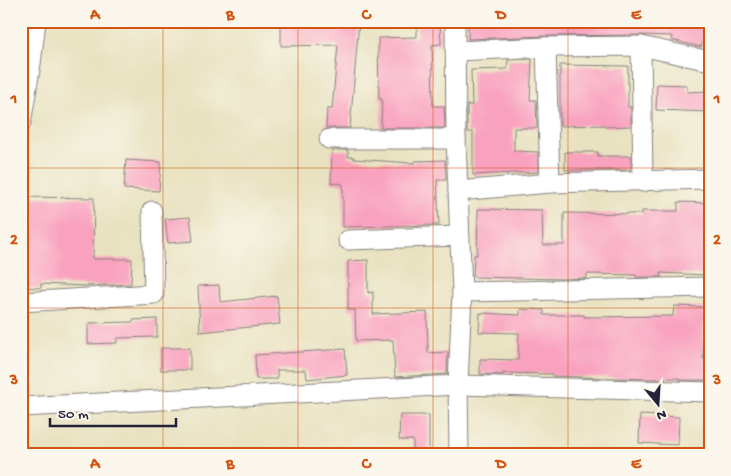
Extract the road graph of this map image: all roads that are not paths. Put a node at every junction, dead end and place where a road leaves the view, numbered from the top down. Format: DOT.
graph roads {
  1 [pos="36,21"];
  2 [pos="455,21"];
  3 [pos="641,46"];
  4 [pos="546,47"];
  5 [pos="456,51"];
  6 [pos="710,61"];
  7 [pos="21,123"];
  8 [pos="329,139"];
  9 [pos="456,139"];
  10 [pos="710,179"];
  11 [pos="643,182"];
  12 [pos="550,183"];
  13 [pos="458,191"];
  14 [pos="152,211"];
  15 [pos="459,236"];
  16 [pos="348,240"];
  17 [pos="710,287"];
  18 [pos="462,292"];
  19 [pos="21,302"];
  20 [pos="458,386"];
  21 [pos="710,392"];
  22 [pos="21,408"];
  23 [pos="459,455"];
  1 -- 7 [label="street"];
  2 -- 5 [label="street"];
  3 -- 4 [label="street"];
  3 -- 6 [label="street"];
  3 -- 11 [label="street"];
  4 -- 5 [label="street"];
  4 -- 12 [label="street"];
  5 -- 9 [label="street"];
  8 -- 9 [label="street"];
  9 -- 13 [label="street"];
  10 -- 11 [label="street"];
  11 -- 12 [label="street"];
  12 -- 13 [label="street"];
  13 -- 15 [label="street"];
  14 -- 19 [label="street"];
  15 -- 16 [label="street"];
  15 -- 18 [label="street"];
  17 -- 18 [label="street"];
  18 -- 20 [label="street"];
  20 -- 21 [label="street"];
  20 -- 22 [label="street"];
  20 -- 23 [label="street"];
}
